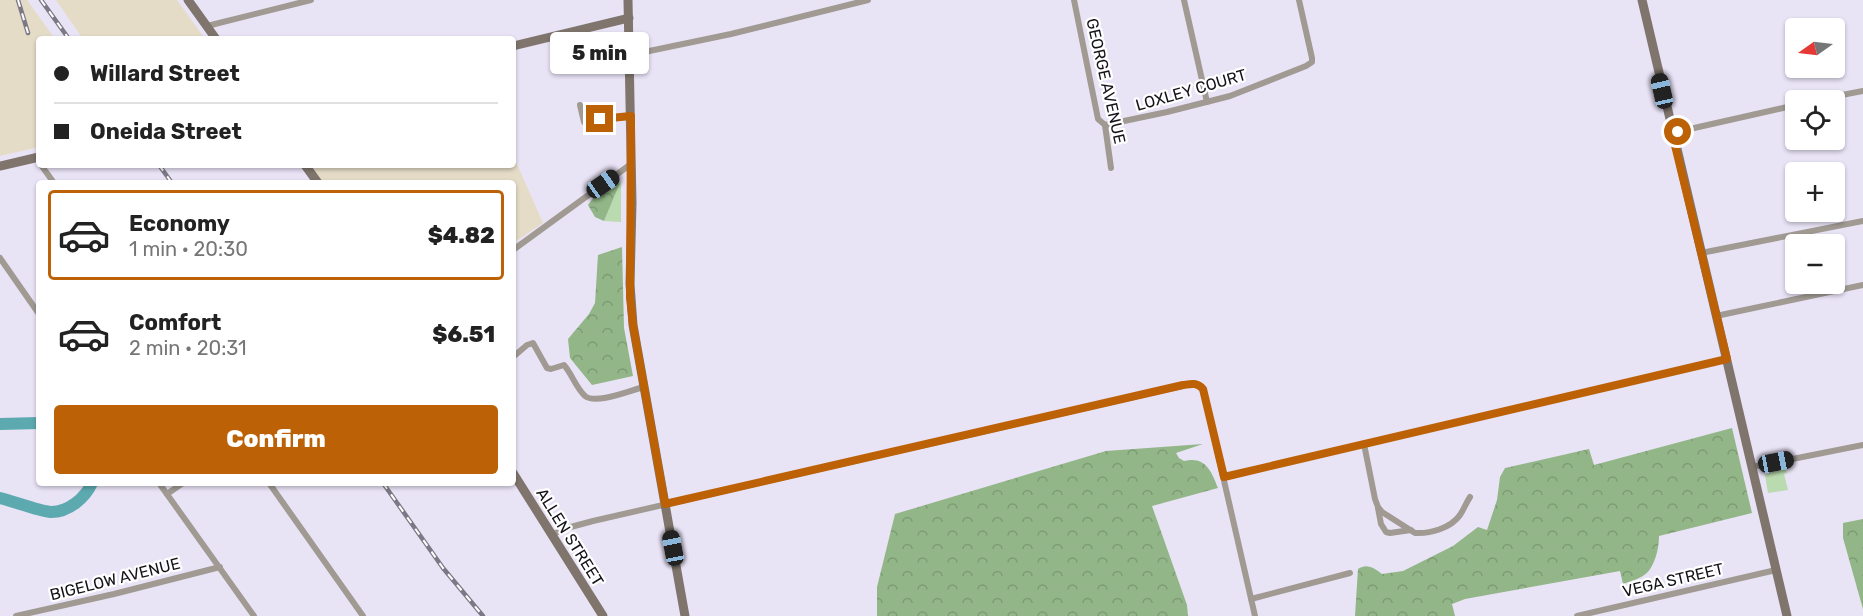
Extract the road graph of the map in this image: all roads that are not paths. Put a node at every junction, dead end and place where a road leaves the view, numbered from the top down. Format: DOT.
graph roads {
  1 [pos="188,0"];
  2 [pos="311,0"];
  3 [pos="628,0"];
  4 [pos="868,0"];
  5 [pos="1074,0"];
  6 [pos="1184,0"];
  7 [pos="1299,0"];
  8 [pos="1642,0"];
  9 [pos="629,18"];
  10 [pos="207,26"];
  11 [pos="214,36"];
  12 [pos="516,45"];
  13 [pos="630,55"];
  14 [pos="1863,91"];
  15 [pos="1845,94"];
  16 [pos="1207,102"];
  17 [pos="580,105"];
  18 [pos="1785,107"];
  19 [pos="631,116"];
  20 [pos="1105,125"];
  21 [pos="1672,133"];
  22 [pos="36,160"];
  23 [pos="631,164"];
  24 [pos="0,166"];
  25 [pos="1111,168"];
  26 [pos="1863,221"];
  27 [pos="516,248"];
  28 [pos="1701,253"];
  29 [pos="0,258"];
  30 [pos="1863,285"];
  31 [pos="36,310"];
  32 [pos="1716,316"];
  33 [pos="516,354"];
  34 [pos="1727,359"];
  35 [pos="644,387"];
  36 [pos="1364,444"];
  37 [pos="1863,445"];
  38 [pos="1752,467"];
  39 [pos="1224,477"];
  40 [pos="516,478"];
  41 [pos="161,486"];
  42 [pos="179,486"];
  43 [pos="271,486"];
  44 [pos="167,494"];
  45 [pos="1470,497"];
  46 [pos="665,504"];
  47 [pos="1378,507"];
  48 [pos="1411,530"];
  49 [pos="551,535"];
  50 [pos="220,567"];
  51 [pos="1776,570"];
  52 [pos="1350,573"];
  53 [pos="1251,599"];
  54 [pos="16,616"];
  55 [pos="254,616"];
  56 [pos="363,616"];
  57 [pos="603,616"];
  58 [pos="686,616"];
  59 [pos="1255,616"];
  60 [pos="1577,616"];
  61 [pos="1787,616"];
  1 -- 10 [label="street"];
  2 -- 10 [label="street"];
  3 -- 9 [label="street"];
  4 -- 13 [label="street"];
  5 -- 20 [label="street, GEORGE AVENUE"];
  6 -- 16 [label="street"];
  7 -- 16 [label="street, LOXLEY COURT"];
  8 -- 21 [label="street"];
  9 -- 12 [label="street"];
  9 -- 13 [label="street"];
  10 -- 11 [label="street"];
  13 -- 19 [label="street"];
  14 -- 15 [label="street"];
  16 -- 20 [label="street, LOXLEY COURT"];
  17 -- 19 [label="street"];
  18 -- 21 [label="street"];
  19 -- 23 [label="street"];
  20 -- 25 [label="street, GEORGE AVENUE"];
  21 -- 28 [label="street"];
  22 -- 24 [label="street"];
  23 -- 27 [label="street"];
  23 -- 35 [label="street"];
  26 -- 28 [label="street"];
  28 -- 32 [label="street"];
  29 -- 31 [label="street"];
  30 -- 32 [label="street"];
  32 -- 34 [label="street"];
  33 -- 35 [label="street"];
  34 -- 36 [label="street"];
  34 -- 38 [label="street"];
  35 -- 46 [label="street"];
  36 -- 39 [label="street"];
  36 -- 47 [label="street"];
  37 -- 38 [label="street"];
  38 -- 51 [label="street"];
  39 -- 46 [label="street"];
  39 -- 53 [label="street"];
  40 -- 49 [label="street, ALLEN STREET"];
  41 -- 44 [label="street"];
  42 -- 44 [label="street"];
  43 -- 56 [label="street"];
  44 -- 50 [label="street"];
  45 -- 48 [label="street"];
  46 -- 49 [label="street"];
  46 -- 58 [label="street"];
  47 -- 48 [label="street"];
  47 -- 48 [label="street"];
  49 -- 57 [label="street, ALLEN STREET"];
  50 -- 54 [label="street, BIGELOW AVENUE"];
  50 -- 55 [label="street"];
  51 -- 60 [label="street, VEGA STREET"];
  51 -- 61 [label="street"];
  52 -- 53 [label="street"];
  53 -- 59 [label="street"];
}
